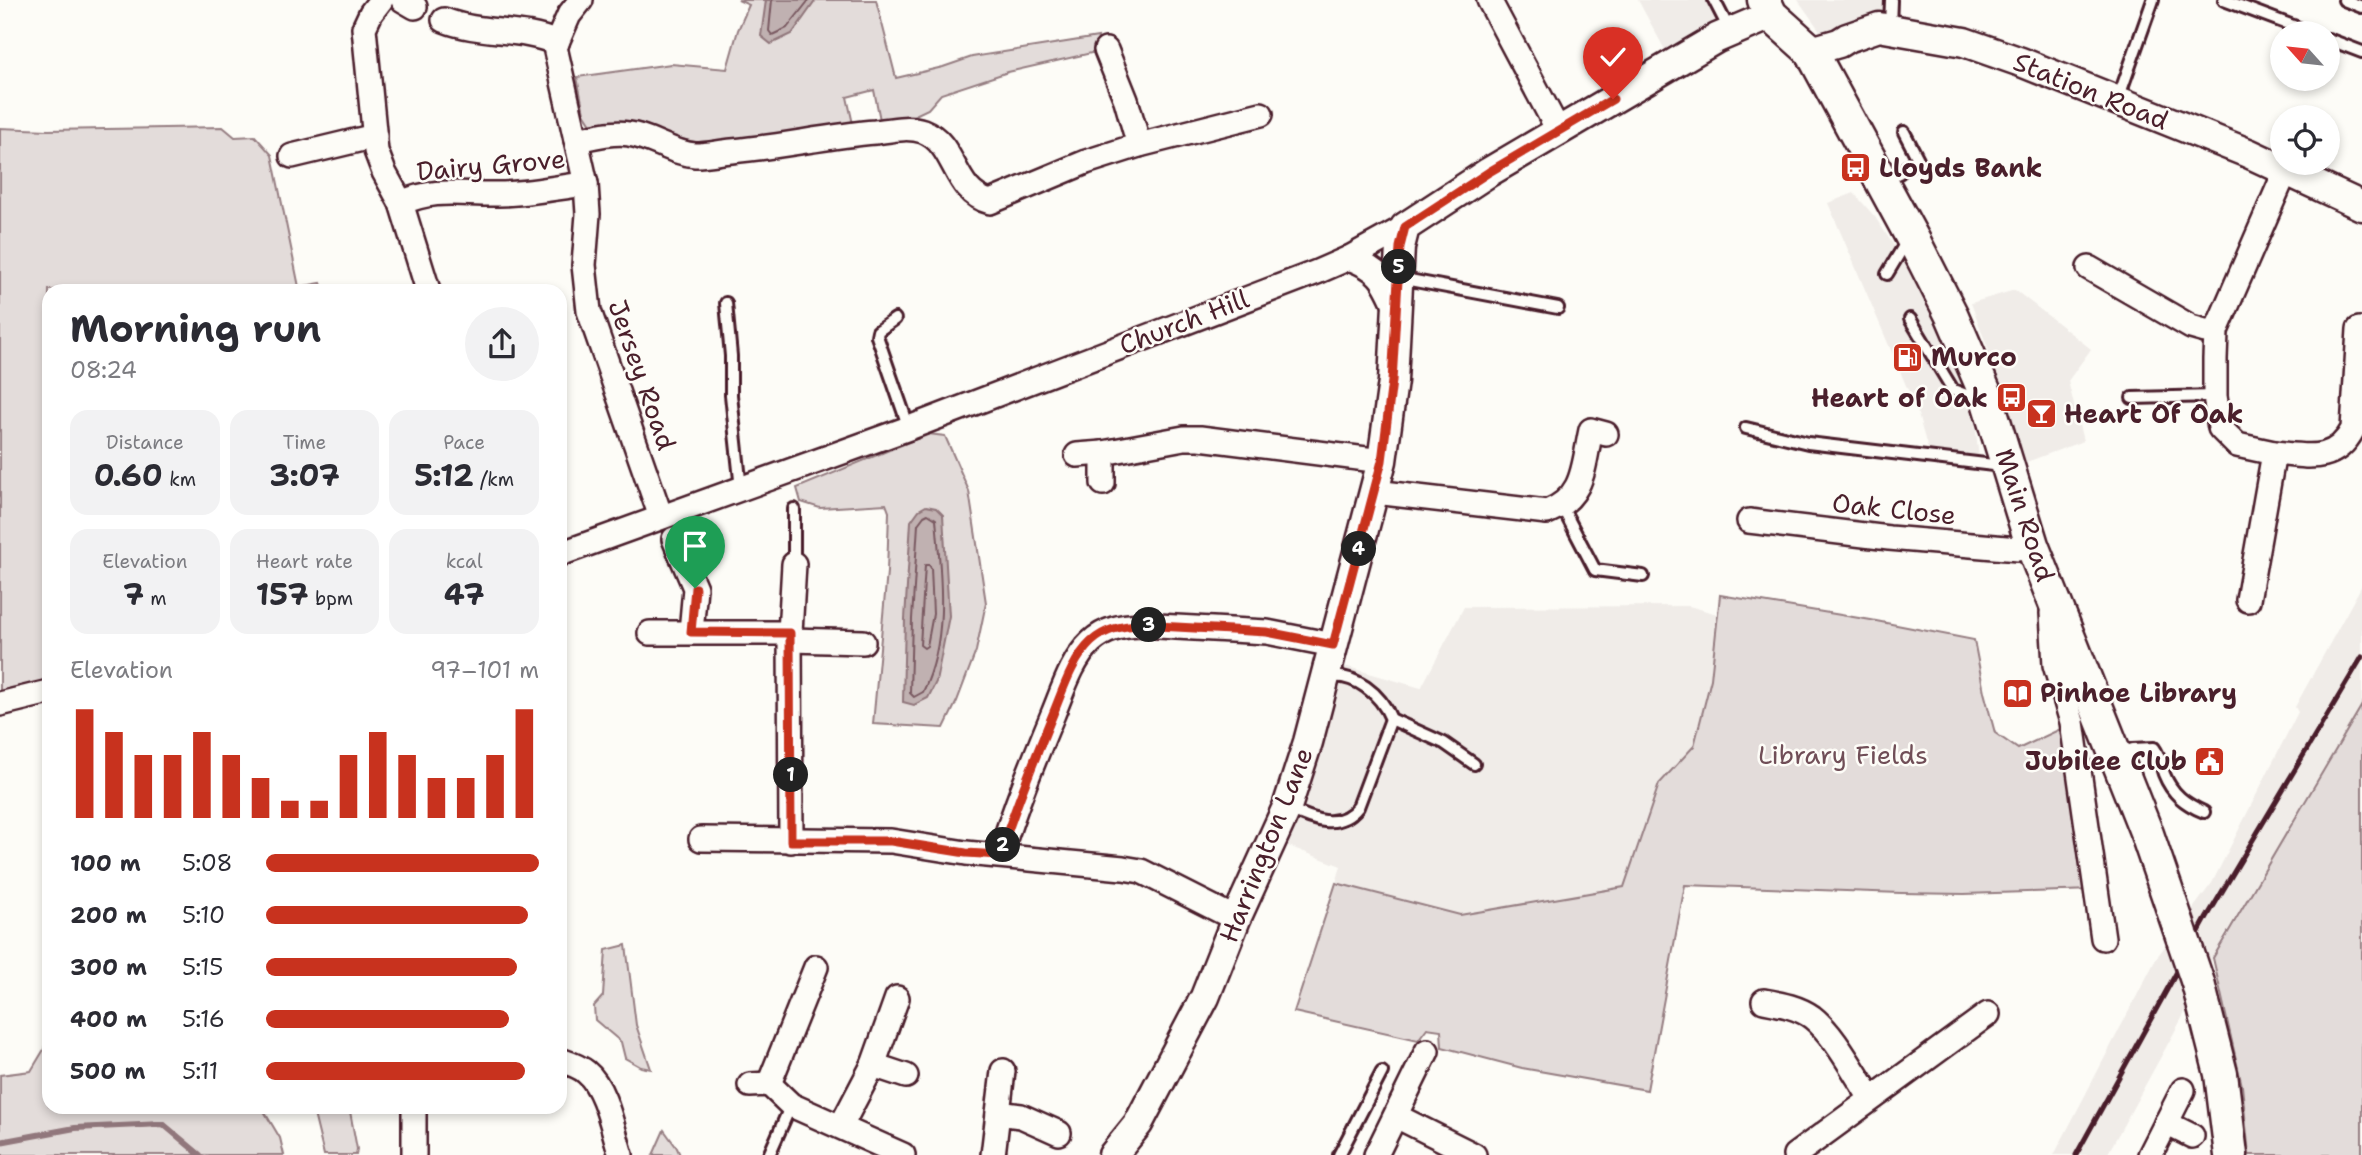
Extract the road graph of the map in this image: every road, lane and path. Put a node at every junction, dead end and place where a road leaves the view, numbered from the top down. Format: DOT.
graph roads {
  1 [pos="381,0"];
  2 [pos="582,0"];
  3 [pos="1489,0"];
  4 [pos="1714,0"];
  5 [pos="2154,0"];
  6 [pos="2224,0"];
  7 [pos="2344,0"];
  8 [pos="2252,4"];
  9 [pos="2362,7"];
  10 [pos="1768,8"];
  11 [pos="1890,14"];
  12 [pos="444,20"];
  13 [pos="2287,21"];
  14 [pos="1730,31"];
  15 [pos="556,43"];
  16 [pos="2340,44"];
  17 [pos="1106,50"];
  18 [pos="1811,51"];
  19 [pos="2362,52"];
  20 [pos="2117,102"];
  21 [pos="1261,114"];
  22 [pos="1558,130"];
  23 [pos="1904,132"];
  24 [pos="374,136"];
  25 [pos="576,140"];
  26 [pos="1139,145"];
  27 [pos="292,156"];
  28 [pos="2270,164"];
  29 [pos="2284,175"];
  30 [pos="2297,175"];
  31 [pos="1882,181"];
  32 [pos="586,184"];
  33 [pos="401,202"];
  34 [pos="2362,206"];
  35 [pos="1405,227"];
  36 [pos="1915,243"];
  37 [pos="1349,258"];
  38 [pos="2089,268"];
  39 [pos="1887,274"];
  40 [pos="1398,277"];
  41 [pos="426,284"];
  42 [pos="726,303"];
  43 [pos="1396,307"];
  44 [pos="1558,308"];
  45 [pos="1910,318"];
  46 [pos="895,319"];
  47 [pos="2216,331"];
  48 [pos="2360,341"];
  49 [pos="1986,396"];
  50 [pos="2215,396"];
  51 [pos="2132,398"];
  52 [pos="909,428"];
  53 [pos="1746,428"];
  54 [pos="1606,433"];
  55 [pos="1103,453"];
  56 [pos="2274,453"];
  57 [pos="1077,455"];
  58 [pos="1382,461"];
  59 [pos="2009,466"];
  60 [pos="1103,483"];
  61 [pos="741,489"];
  62 [pos="1375,492"];
  63 [pos="1562,505"];
  64 [pos="794,509"];
  65 [pos="661,517"];
  66 [pos="1749,521"];
  67 [pos="674,538"];
  68 [pos="2032,545"];
  69 [pos="567,551"];
  70 [pos="794,564"];
  71 [pos="1643,576"];
  72 [pos="2050,590"];
  73 [pos="2248,600"];
  74 [pos="691,632"];
  75 [pos="650,633"];
  76 [pos="791,636"];
  77 [pos="863,642"];
  78 [pos="1333,645"];
  79 [pos="1325,678"];
  80 [pos="42,694"];
  81 [pos="0,704"];
  82 [pos="1391,719"];
  83 [pos="2114,754"];
  84 [pos="1474,764"];
  85 [pos="1287,807"];
  86 [pos="2204,812"];
  87 [pos="701,839"];
  88 [pos="791,841"];
  89 [pos="1000,855"];
  90 [pos="1236,919"];
  91 [pos="2103,938"];
  92 [pos="816,967"];
  93 [pos="897,998"];
  94 [pos="1764,1001"];
  95 [pos="1988,1014"];
  96 [pos="1427,1051"];
  97 [pos="567,1063"];
  98 [pos="873,1065"];
  99 [pos="1003,1071"];
  100 [pos="1382,1072"];
  101 [pos="906,1076"];
  102 [pos="2183,1090"];
  103 [pos="1871,1098"];
  104 [pos="792,1104"];
  105 [pos="998,1112"];
  106 [pos="414,1114"];
  107 [pos="1396,1116"];
  108 [pos="2166,1123"];
  109 [pos="841,1126"];
  110 [pos="1059,1133"];
  111 [pos="2192,1136"];
  112 [pos="414,1155"];
  113 [pos="621,1155"];
  114 [pos="769,1155"];
  115 [pos="903,1155"];
  116 [pos="993,1155"];
  117 [pos="1113,1155"];
  118 [pos="1339,1155"];
  119 [pos="1377,1155"];
  120 [pos="1474,1155"];
  121 [pos="1795,1155"];
  122 [pos="2150,1155"];
  123 [pos="2231,1155"];
  1 -- 24 [label="street, Dairy Grove"];
  2 -- 15 [label="street"];
  3 -- 22 [label="street"];
  4 -- 14 [label="lane"];
  5 -- 20 [label="lane"];
  6 -- 8 [label="lane"];
  7 -- 9 [label="lane"];
  8 -- 13 [label="lane"];
  10 -- 14 [label="street, Church Hill"];
  10 -- 18 [label="main road, Main Road"];
  11 -- 18 [label="street, Station Road"];
  11 -- 20 [label="street, Station Road"];
  12 -- 15 [label="street"];
  14 -- 22 [label="street, Church Hill"];
  15 -- 25 [label="street, Jersey Road"];
  16 -- 19 [label="lane"];
  17 -- 26 [label="street"];
  18 -- 31 [label="main road, Main Road"];
  20 -- 28 [label="street, Station Road"];
  21 -- 26 [label="street"];
  22 -- 35 [label="street, Church Hill"];
  23 -- 31 [label="lane"];
  24 -- 27 [label="street"];
  24 -- 33 [label="street, Dairy Grove"];
  25 -- 26 [label="street"];
  25 -- 32 [label="street, Jersey Road"];
  29 -- 47 [label="street"];
  30 -- 34 [label="street, Station Road"];
  31 -- 36 [label="main road, Main Road"];
  32 -- 33 [label="street, Dairy Grove"];
  32 -- 65 [label="street, Jersey Road"];
  33 -- 41 [label="street, Dairy Grove"];
  35 -- 37 [label="street, Church Hill"];
  35 -- 40 [label="street, Harrington Lane"];
  36 -- 39 [label="lane"];
  36 -- 49 [label="main road, Main Road"];
  37 -- 43 [label="street, Harrington Lane"];
  37 -- 52 [label="street, Church Hill"];
  38 -- 47 [label="street"];
  40 -- 43 [label="street, Harrington Lane"];
  40 -- 44 [label="lane"];
  42 -- 61 [label="lane"];
  43 -- 58 [label="street, Harrington Lane"];
  45 -- 49 [label="lane"];
  46 -- 52 [label="lane"];
  47 -- 50 [label="street"];
  48 -- 56 [label="street"];
  49 -- 59 [label="main road, Main Road"];
  50 -- 51 [label="lane"];
  50 -- 56 [label="street"];
  52 -- 61 [label="street, Church Hill"];
  53 -- 59 [label="lane"];
  54 -- 63 [label="street"];
  55 -- 57 [label="street"];
  55 -- 58 [label="street"];
  55 -- 60 [label="street"];
  56 -- 73 [label="street"];
  58 -- 62 [label="street, Harrington Lane"];
  59 -- 68 [label="main road, Main Road"];
  61 -- 65 [label="street, Church Hill"];
  62 -- 63 [label="street"];
  62 -- 78 [label="street, Harrington Lane"];
  63 -- 71 [label="lane"];
  64 -- 70 [label="lane"];
  65 -- 69 [label="street, Church Hill"];
  66 -- 68 [label="street, Oak Close"];
  67 -- 74 [label="street"];
  68 -- 72 [label="main road, Main Road"];
  70 -- 76 [label="street"];
  72 -- 83 [label="main road, Main Road"];
  72 -- 91 [label="street"];
  74 -- 75 [label="street"];
  74 -- 76 [label="street"];
  76 -- 77 [label="street"];
  76 -- 88 [label="street"];
  78 -- 79 [label="street, Harrington Lane"];
  78 -- 89 [label="street"];
  79 -- 82 [label="lane"];
  79 -- 85 [label="street, Harrington Lane"];
  80 -- 81 [label="street"];
  82 -- 84 [label="lane"];
  82 -- 85 [label="lane"];
  83 -- 86 [label="lane"];
  83 -- 123 [label="main road, Main Road, bridge"];
  85 -- 90 [label="street, Harrington Lane"];
  87 -- 88 [label="street"];
  88 -- 89 [label="street"];
  89 -- 90 [label="street"];
  90 -- 117 [label="street, Harrington Lane"];
  92 -- 104 [label="street"];
  93 -- 98 [label="street"];
  94 -- 103 [label="street"];
  95 -- 103 [label="street"];
  96 -- 107 [label="street"];
  97 -- 113 [label="street"];
  98 -- 101 [label="street"];
  98 -- 109 [label="street"];
  99 -- 105 [label="street"];
  100 -- 118 [label="lane"];
  102 -- 108 [label="street"];
  103 -- 121 [label="street"];
  104 -- 109 [label="street"];
  104 -- 114 [label="lane"];
  105 -- 110 [label="street"];
  105 -- 116 [label="street"];
  106 -- 112 [label="street"];
  107 -- 119 [label="street"];
  107 -- 120 [label="street"];
  108 -- 111 [label="street"];
  108 -- 122 [label="street"];
  109 -- 115 [label="street"];
}
